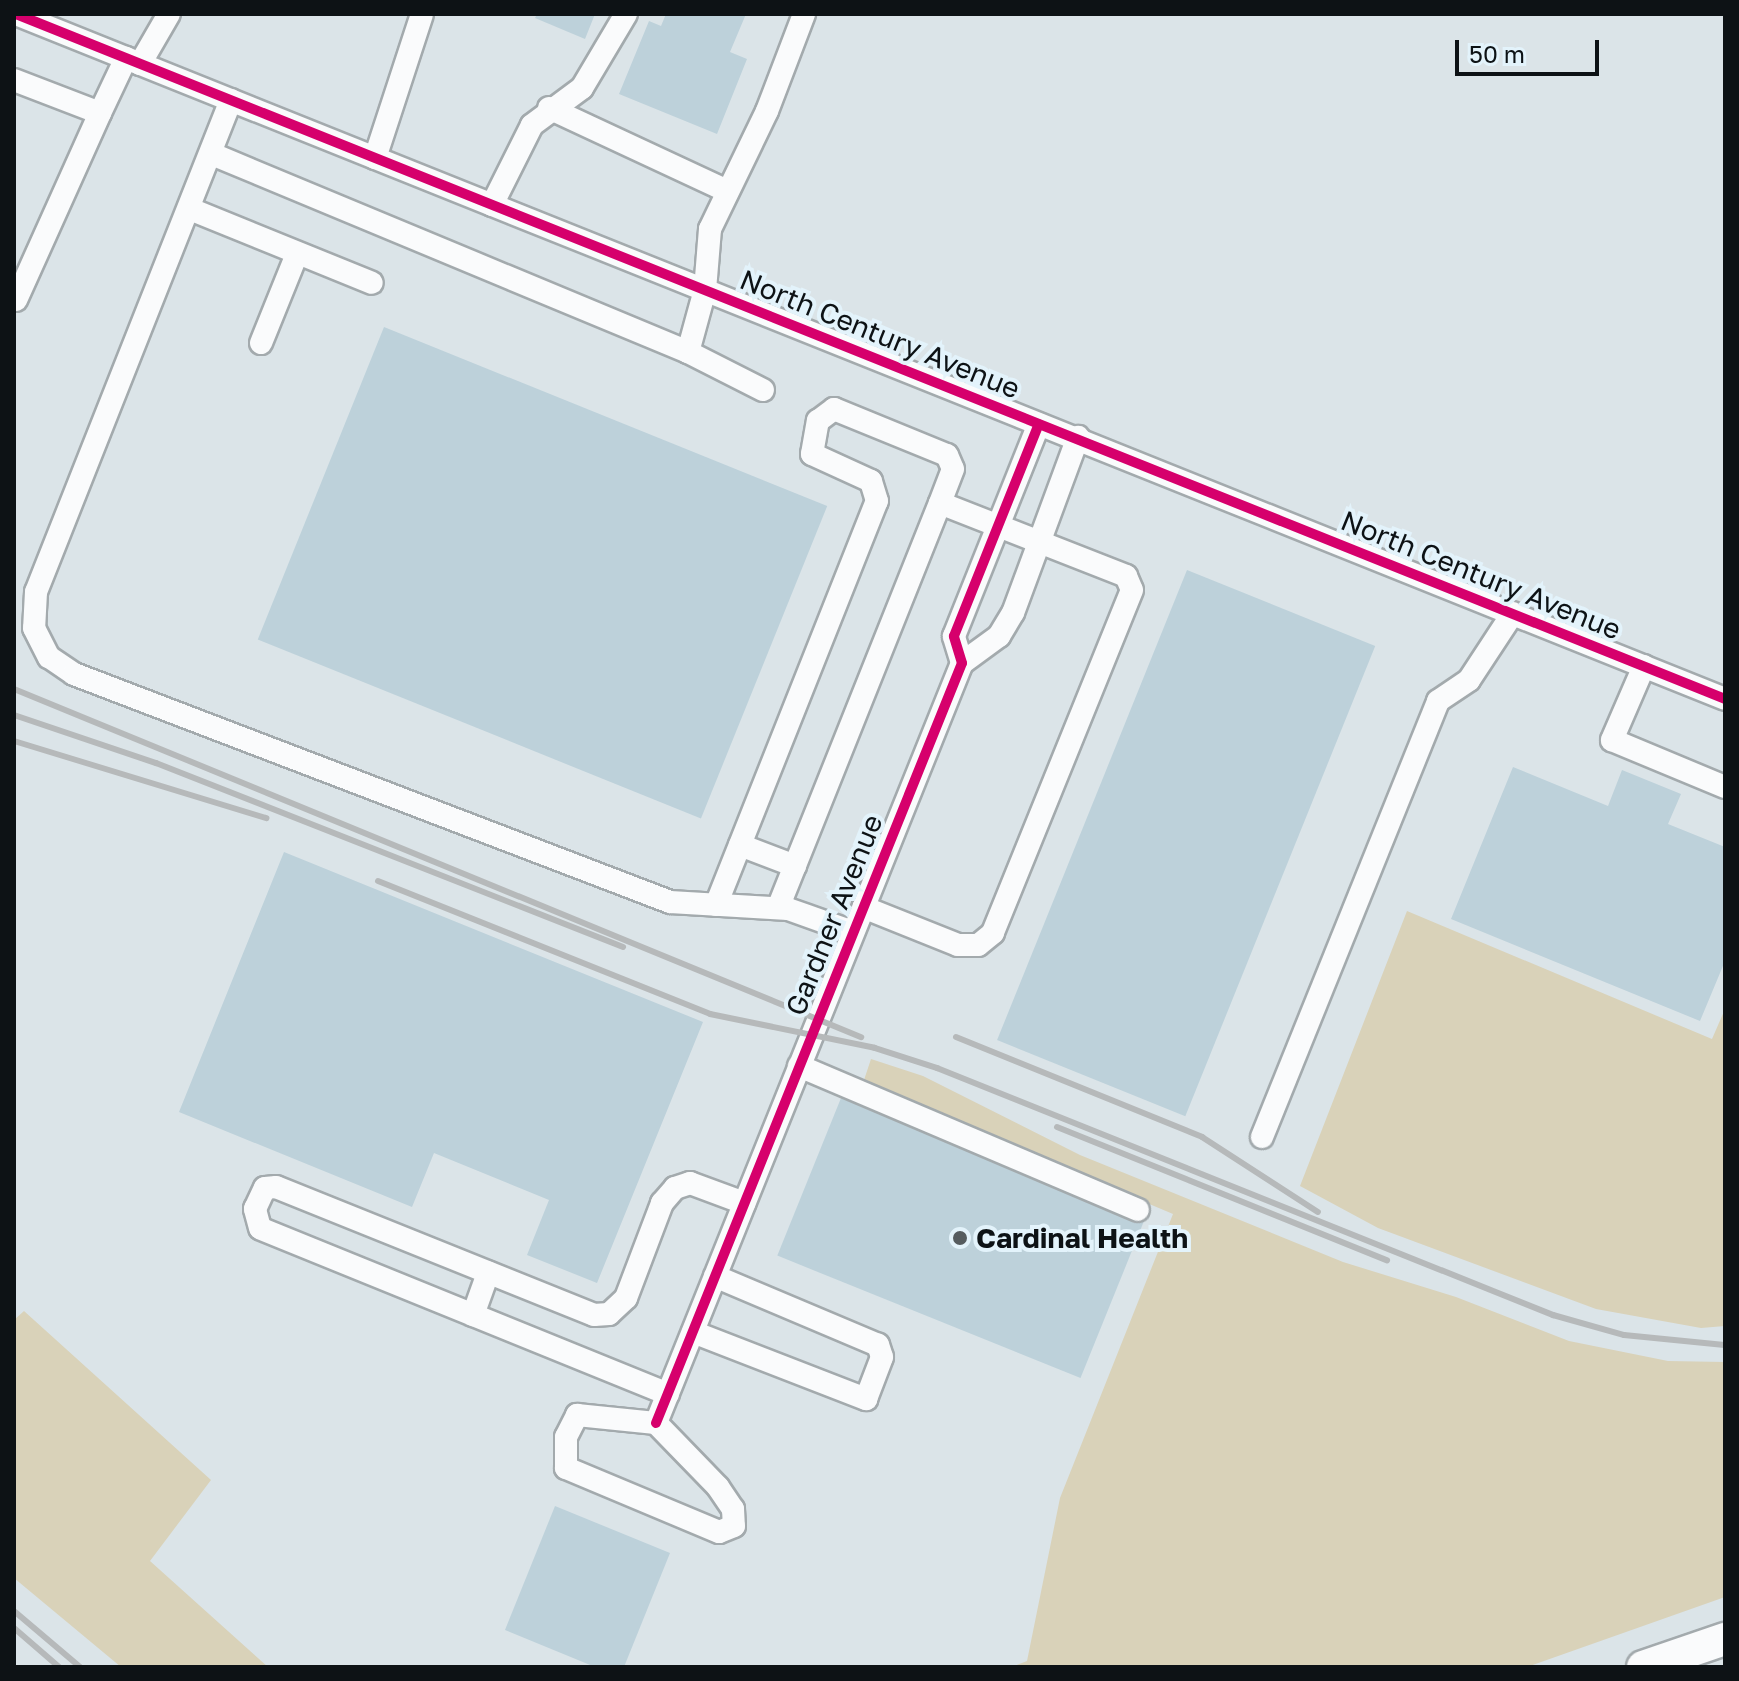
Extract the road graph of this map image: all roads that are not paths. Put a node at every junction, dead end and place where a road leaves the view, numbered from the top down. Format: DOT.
graph roads {
  1 [pos="16,14"];
  2 [pos="169,14"];
  3 [pos="626,14"];
  4 [pos="804,14"];
  5 [pos="418,15"];
  6 [pos="133,61"];
  7 [pos="14,80"];
  8 [pos="231,100"];
  9 [pos="549,108"];
  10 [pos="100,113"];
  11 [pos="212,154"];
  12 [pos="375,158"];
  13 [pos="727,191"];
  14 [pos="492,205"];
  15 [pos="190,209"];
  16 [pos="297,254"];
  17 [pos="372,283"];
  18 [pos="705,290"];
  19 [pos="16,300"];
  20 [pos="261,343"];
  21 [pos="688,352"];
  22 [pos="763,390"];
  23 [pos="1039,424"];
  24 [pos="1078,437"];
  25 [pos="940,503"];
  26 [pos="998,526"];
  27 [pos="1039,542"];
  28 [pos="1513,613"];
  29 [pos="962,663"];
  30 [pos="1644,666"];
  31 [pos="1725,699"];
  32 [pos="1725,787"];
  33 [pos="740,845"];
  34 [pos="795,866"];
  35 [pos="716,905"];
  36 [pos="863,907"];
  37 [pos="778,908"];
  38 [pos="853,932"];
  39 [pos="799,1066"];
  40 [pos="1262,1137"];
  41 [pos="744,1203"];
  42 [pos="1138,1210"];
  43 [pos="488,1273"];
  44 [pos="715,1276"];
  45 [pos="473,1315"];
  46 [pos="693,1332"];
  47 [pos="668,1394"];
  48 [pos="656,1423"];
  49 [pos="1725,1639"];
  50 [pos="1643,1667"];
  1 -- 6 [label="street, North Century Avenue"];
  2 -- 6 [label="street"];
  3 -- 9 [label="street"];
  4 -- 13 [label="street"];
  5 -- 12 [label="street"];
  6 -- 8 [label="street, North Century Avenue"];
  6 -- 10 [label="street"];
  7 -- 10 [label="street"];
  8 -- 11 [label="street"];
  8 -- 12 [label="street, North Century Avenue"];
  9 -- 13 [label="street"];
  9 -- 14 [label="street"];
  10 -- 19 [label="street"];
  11 -- 15 [label="street"];
  11 -- 21 [label="street"];
  12 -- 14 [label="street, North Century Avenue"];
  13 -- 18 [label="street"];
  14 -- 18 [label="street, North Century Avenue"];
  15 -- 16 [label="street"];
  15 -- 35 [label="street"];
  16 -- 17 [label="street"];
  16 -- 20 [label="street"];
  18 -- 21 [label="street"];
  18 -- 23 [label="street, North Century Avenue"];
  21 -- 22 [label="street"];
  23 -- 24 [label="street, North Century Avenue"];
  23 -- 26 [label="street, Gardner Avenue"];
  24 -- 27 [label="street"];
  24 -- 28 [label="street, North Century Avenue"];
  25 -- 26 [label="street"];
  25 -- 33 [label="street"];
  25 -- 34 [label="street"];
  26 -- 27 [label="street"];
  26 -- 29 [label="street, Gardner Avenue"];
  27 -- 29 [label="street"];
  27 -- 36 [label="street"];
  28 -- 30 [label="street, North Century Avenue"];
  28 -- 40 [label="street"];
  29 -- 36 [label="street, Gardner Avenue"];
  30 -- 31 [label="street, North Century Avenue"];
  30 -- 32 [label="street"];
  33 -- 34 [label="street"];
  33 -- 35 [label="street"];
  34 -- 37 [label="street"];
  35 -- 37 [label="street"];
  36 -- 38 [label="street, Gardner Avenue"];
  37 -- 38 [label="street"];
  38 -- 39 [label="street, Gardner Avenue"];
  39 -- 41 [label="street, Gardner Avenue"];
  39 -- 42 [label="street"];
  41 -- 43 [label="street"];
  41 -- 44 [label="street, Gardner Avenue"];
  43 -- 45 [label="street"];
  43 -- 45 [label="street"];
  44 -- 46 [label="street, Gardner Avenue"];
  44 -- 46 [label="street"];
  45 -- 47 [label="street"];
  46 -- 47 [label="street, Gardner Avenue"];
  47 -- 48 [label="street, Gardner Avenue"];
  48 -- 48 [label="street"];
  49 -- 50 [label="highway"];
}
